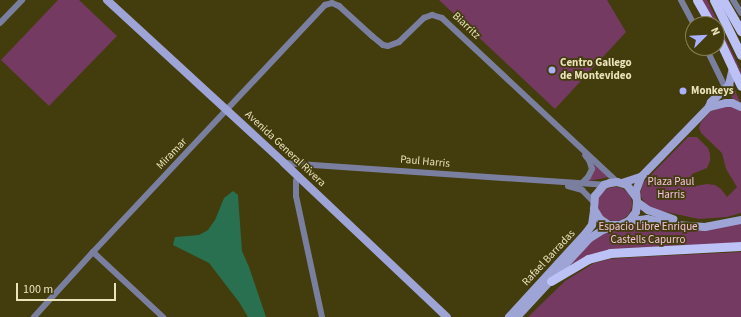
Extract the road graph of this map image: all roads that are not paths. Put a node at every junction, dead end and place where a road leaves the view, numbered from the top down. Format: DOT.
graph roads {
  1 [pos="22,0"];
  2 [pos="107,0"];
  3 [pos="681,0"];
  4 [pos="697,0"];
  5 [pos="714,0"];
  6 [pos="723,0"];
  7 [pos="733,0"];
  8 [pos="325,6"];
  9 [pos="741,13"];
  10 [pos="690,16"];
  11 [pos="706,16"];
  12 [pos="0,23"];
  13 [pos="741,31"];
  14 [pos="725,51"];
  15 [pos="741,55"];
  16 [pos="710,56"];
  17 [pos="733,67"];
  18 [pos="741,86"];
  19 [pos="726,89"];
  20 [pos="732,103"];
  21 [pos="709,107"];
  22 [pos="741,107"];
  23 [pos="227,111"];
  24 [pos="581,149"];
  25 [pos="284,163"];
  26 [pos="298,176"];
  27 [pos="641,177"];
  28 [pos="619,183"];
  29 [pos="565,184"];
  30 [pos="581,184"];
  31 [pos="604,185"];
  32 [pos="636,199"];
  33 [pos="594,206"];
  34 [pos="741,216"];
  35 [pos="741,220"];
  36 [pos="629,221"];
  37 [pos="615,226"];
  38 [pos="741,246"];
  39 [pos="93,252"];
  40 [pos="551,281"];
  41 [pos="34,317"];
  42 [pos="163,317"];
  43 [pos="322,317"];
  44 [pos="447,317"];
  45 [pos="509,317"];
  46 [pos="517,317"];
  1 -- 12 [label="street"];
  2 -- 23 [label="main road, Avenida General Rivera"];
  3 -- 10 [label="street"];
  4 -- 11 [label="main road"];
  5 -- 15 [label="main road"];
  6 -- 13 [label="main road"];
  7 -- 9 [label="street"];
  8 -- 23 [label="street, Miramar"];
  8 -- 24 [label="street, Biarritz"];
  14 -- 17 [label="main road"];
  16 -- 19 [label="street"];
  17 -- 18 [label="main road"];
  17 -- 19 [label="main road"];
  19 -- 20 [label="main road"];
  19 -- 21 [label="main road"];
  20 -- 21 [label="main road"];
  20 -- 22 [label="main road"];
  21 -- 27 [label="main road"];
  23 -- 25 [label="main road, Avenida General Rivera"];
  23 -- 39 [label="street, Miramar"];
  24 -- 28 [label="street, Biarritz"];
  24 -- 30 [label="street, Biarritz"];
  25 -- 26 [label="main road, Avenida General Rivera"];
  25 -- 29 [label="street, Paul Harris"];
  26 -- 43 [label="street"];
  26 -- 44 [label="main road, Avenida General Rivera"];
  27 -- 28 [label="main road"];
  27 -- 32 [label="main road"];
  28 -- 31 [label="main road"];
  28 -- 32 [label="main road"];
  29 -- 30 [label="street, Paul Harris"];
  29 -- 33 [label="street, Paul Harris"];
  30 -- 31 [label="street, Paul Harris"];
  31 -- 33 [label="main road, Rafael Barradas"];
  32 -- 34 [label="main road"];
  32 -- 36 [label="main road"];
  33 -- 37 [label="main road"];
  33 -- 45 [label="main road, Rafael Barradas"];
  35 -- 36 [label="main road"];
  36 -- 37 [label="main road, Rafael Barradas"];
  37 -- 40 [label="main road, Rafael Barradas"];
  38 -- 40 [label="main road"];
  39 -- 41 [label="street, Miramar"];
  39 -- 42 [label="street"];
  40 -- 46 [label="main road, Rafael Barradas"];
}
